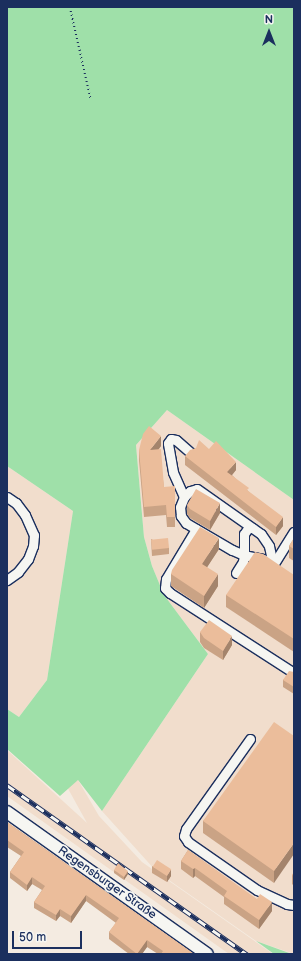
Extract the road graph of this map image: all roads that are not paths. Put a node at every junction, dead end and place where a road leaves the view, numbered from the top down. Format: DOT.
graph roads {
  1 [pos="191,453"];
  2 [pos="7,497"];
  3 [pos="184,497"];
  4 [pos="252,528"];
  5 [pos="196,529"];
  6 [pos="294,532"];
  7 [pos="244,555"];
  8 [pos="273,565"];
  9 [pos="283,572"];
  10 [pos="236,573"];
  11 [pos="7,580"];
  12 [pos="294,673"];
  13 [pos="250,739"];
  14 [pos="7,812"];
  15 [pos="294,905"];
  16 [pos="207,954"];
  1 -- 3 [label="lane"];
  2 -- 11 [label="lane"];
  3 -- 4 [label="lane"];
  3 -- 5 [label="lane"];
  4 -- 7 [label="lane"];
  4 -- 8 [label="lane"];
  5 -- 7 [label="lane"];
  5 -- 12 [label="lane"];
  6 -- 8 [label="lane"];
  7 -- 8 [label="lane"];
  7 -- 10 [label="lane"];
  8 -- 9 [label="lane"];
  13 -- 15 [label="lane"];
  14 -- 16 [label="main road, Regensburger Straße"];
}
